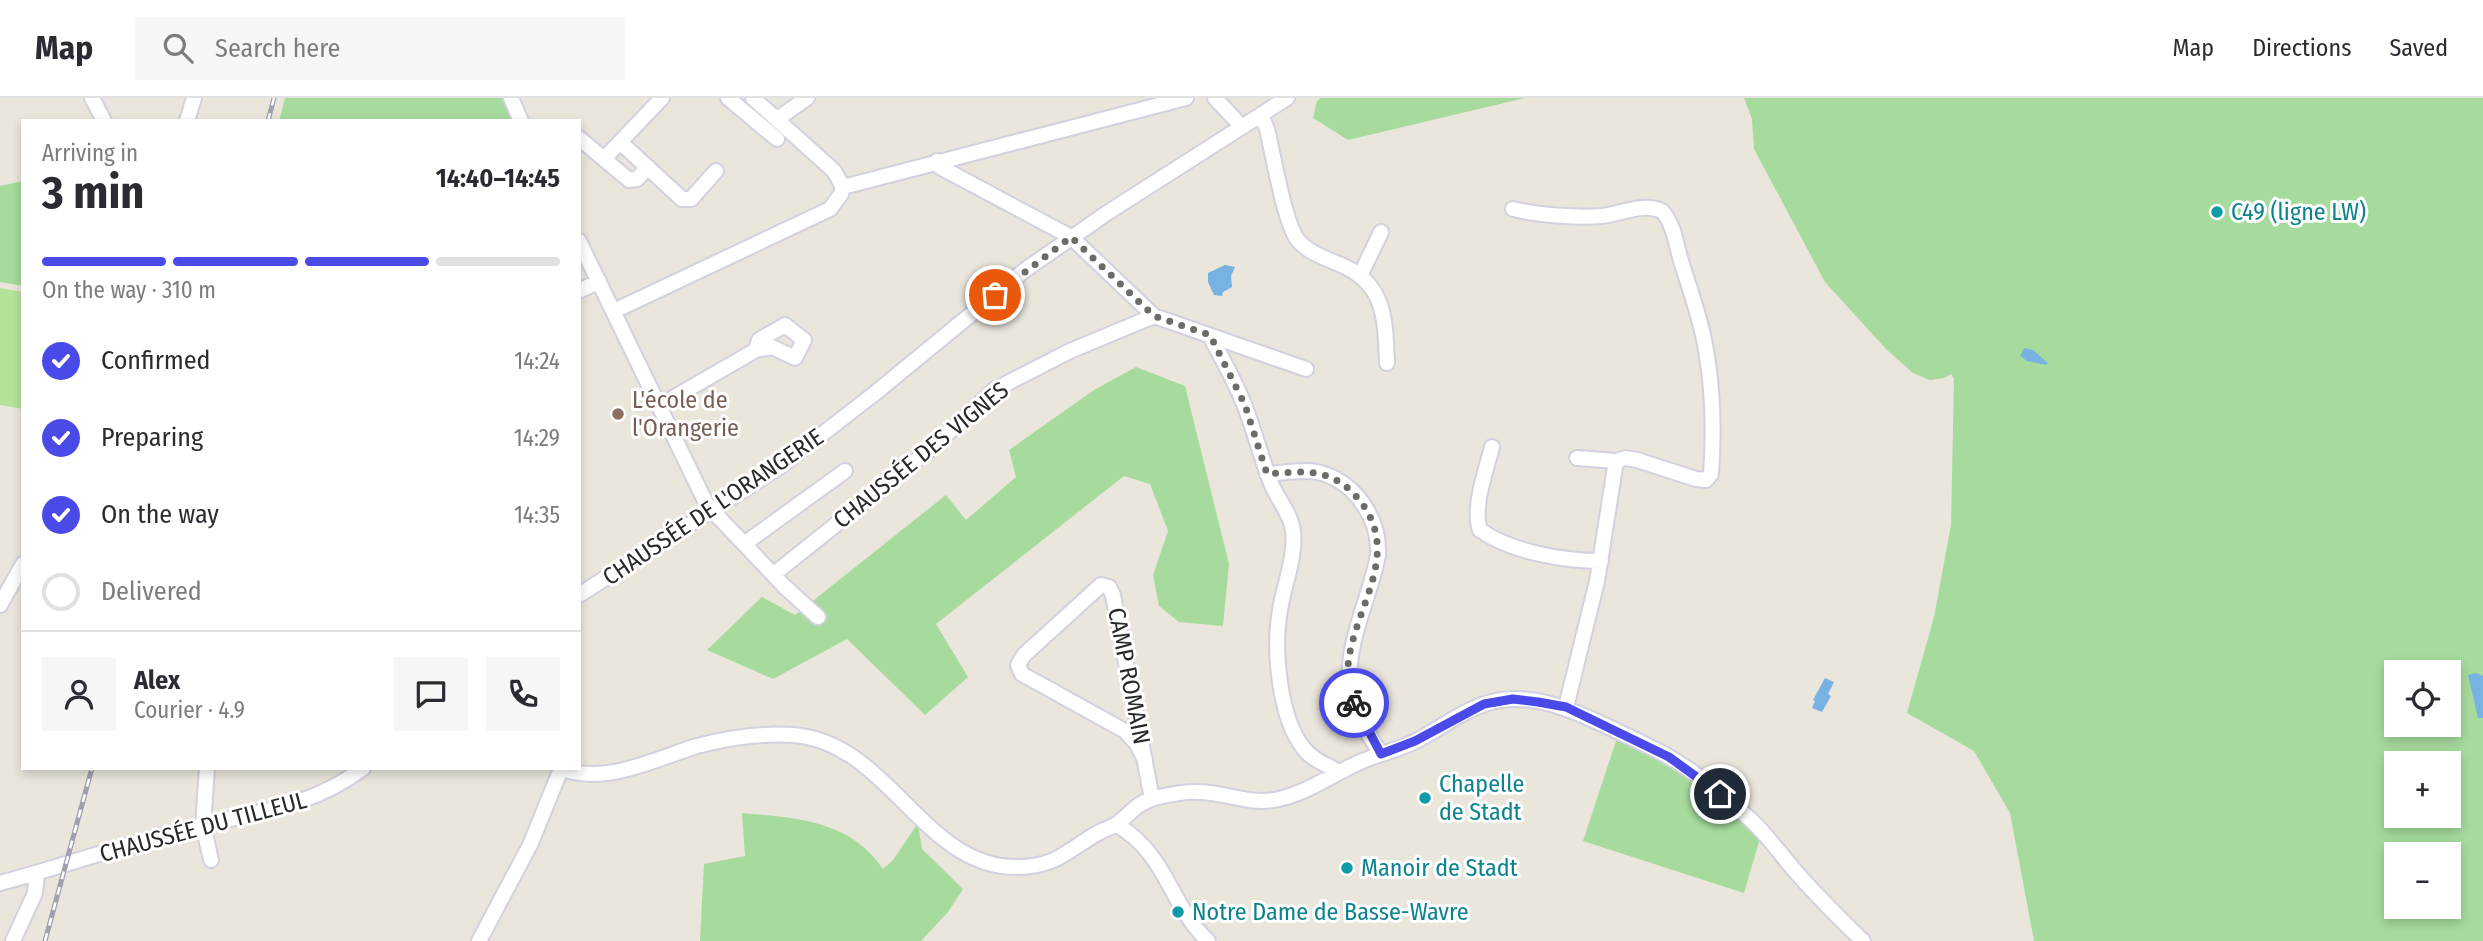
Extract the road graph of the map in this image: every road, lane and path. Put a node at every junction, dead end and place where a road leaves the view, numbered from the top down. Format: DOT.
graph roads {
  1 [pos="92,98"];
  2 [pos="194,98"];
  3 [pos="511,98"];
  4 [pos="728,98"];
  5 [pos="807,98"];
  6 [pos="1186,98"];
  7 [pos="1215,98"];
  8 [pos="1287,98"];
  9 [pos="653,101"];
  10 [pos="749,102"];
  11 [pos="772,115"];
  12 [pos="1261,115"];
  13 [pos="103,119"];
  14 [pos="188,119"];
  15 [pos="520,119"];
  16 [pos="757,122"];
  17 [pos="1242,127"];
  18 [pos="777,139"];
  19 [pos="581,140"];
  20 [pos="620,142"];
  21 [pos="604,159"];
  22 [pos="937,161"];
  23 [pos="648,167"];
  24 [pos="716,171"];
  25 [pos="843,187"];
  26 [pos="1513,209"];
  27 [pos="1381,232"];
  28 [pos="1071,237"];
  29 [pos="581,245"];
  30 [pos="1360,276"];
  31 [pos="599,281"];
  32 [pos="581,290"];
  33 [pos="614,311"];
  34 [pos="1154,316"];
  35 [pos="1210,335"];
  36 [pos="756,350"];
  37 [pos="1387,363"];
  38 [pos="1306,369"];
  39 [pos="659,406"];
  40 [pos="1492,447"];
  41 [pos="1577,458"];
  42 [pos="1616,461"];
  43 [pos="845,471"];
  44 [pos="1267,474"];
  45 [pos="712,510"];
  46 [pos="744,544"];
  47 [pos="1601,561"];
  48 [pos="21,568"];
  49 [pos="774,574"];
  50 [pos="581,594"];
  51 [pos="0,605"];
  52 [pos="818,617"];
  53 [pos="1566,707"];
  54 [pos="1381,754"];
  55 [pos="1144,760"];
  56 [pos="207,770"];
  57 [pos="360,770"];
  58 [pos="560,770"];
  59 [pos="563,770"];
  60 [pos="1340,772"];
  61 [pos="1152,799"];
  62 [pos="203,825"];
  63 [pos="1117,825"];
  64 [pos="211,860"];
  65 [pos="37,873"];
  66 [pos="0,883"];
  67 [pos="13,941"];
  68 [pos="479,941"];
  69 [pos="1208,941"];
  70 [pos="1863,941"];
  1 -- 13 [label="street"];
  2 -- 14 [label="street"];
  3 -- 15 [label="street"];
  4 -- 10 [label="street"];
  5 -- 11 [label="street"];
  6 -- 22 [label="street"];
  7 -- 17 [label="street"];
  8 -- 12 [label="street, CHAUSSÉE DE L'ORANGERIE"];
  9 -- 20 [label="street"];
  10 -- 11 [label="street"];
  10 -- 16 [label="street"];
  11 -- 16 [label="street"];
  11 -- 25 [label="street"];
  12 -- 17 [label="street, CHAUSSÉE DE L'ORANGERIE"];
  12 -- 30 [label="street"];
  16 -- 18 [label="street"];
  17 -- 28 [label="street, CHAUSSÉE DE L'ORANGERIE"];
  19 -- 21 [label="street"];
  20 -- 21 [label="street"];
  20 -- 23 [label="street"];
  21 -- 23 [label="street"];
  22 -- 25 [label="street"];
  22 -- 28 [label="street"];
  23 -- 24 [label="street"];
  25 -- 33 [label="street"];
  26 -- 42 [label="street"];
  27 -- 30 [label="street"];
  28 -- 34 [label="street"];
  28 -- 45 [label="street, CHAUSSÉE DE L'ORANGERIE"];
  29 -- 31 [label="street"];
  30 -- 37 [label="street"];
  31 -- 32 [label="street"];
  31 -- 33 [label="street"];
  33 -- 39 [label="street"];
  34 -- 35 [label="street"];
  34 -- 49 [label="street, CHAUSSÉE DES VIGNES"];
  35 -- 38 [label="street"];
  35 -- 44 [label="street"];
  36 -- 39 [label="street"];
  39 -- 45 [label="street"];
  40 -- 47 [label="street"];
  41 -- 42 [label="street"];
  42 -- 47 [label="street"];
  43 -- 46 [label="street"];
  44 -- 54 [label="street"];
  44 -- 60 [label="street"];
  45 -- 46 [label="street"];
  45 -- 50 [label="street, CHAUSSÉE DE L'ORANGERIE"];
  46 -- 49 [label="street"];
  47 -- 53 [label="street"];
  48 -- 51 [label="street"];
  49 -- 52 [label="street"];
  53 -- 54 [label="street"];
  53 -- 70 [label="street"];
  54 -- 60 [label="street"];
  55 -- 55 [label="street, CAMP ROMAIN"];
  55 -- 61 [label="street, CAMP ROMAIN"];
  56 -- 62 [label="street"];
  57 -- 62 [label="street, CHAUSSÉE DU TILLEUL"];
  58 -- 68 [label="street"];
  59 -- 63 [label="street"];
  60 -- 61 [label="street"];
  61 -- 63 [label="street"];
  62 -- 64 [label="street"];
  62 -- 65 [label="street, CHAUSSÉE DU TILLEUL"];
  63 -- 69 [label="street"];
  65 -- 66 [label="street, CHAUSSÉE DU TILLEUL"];
  65 -- 67 [label="street"];
}
